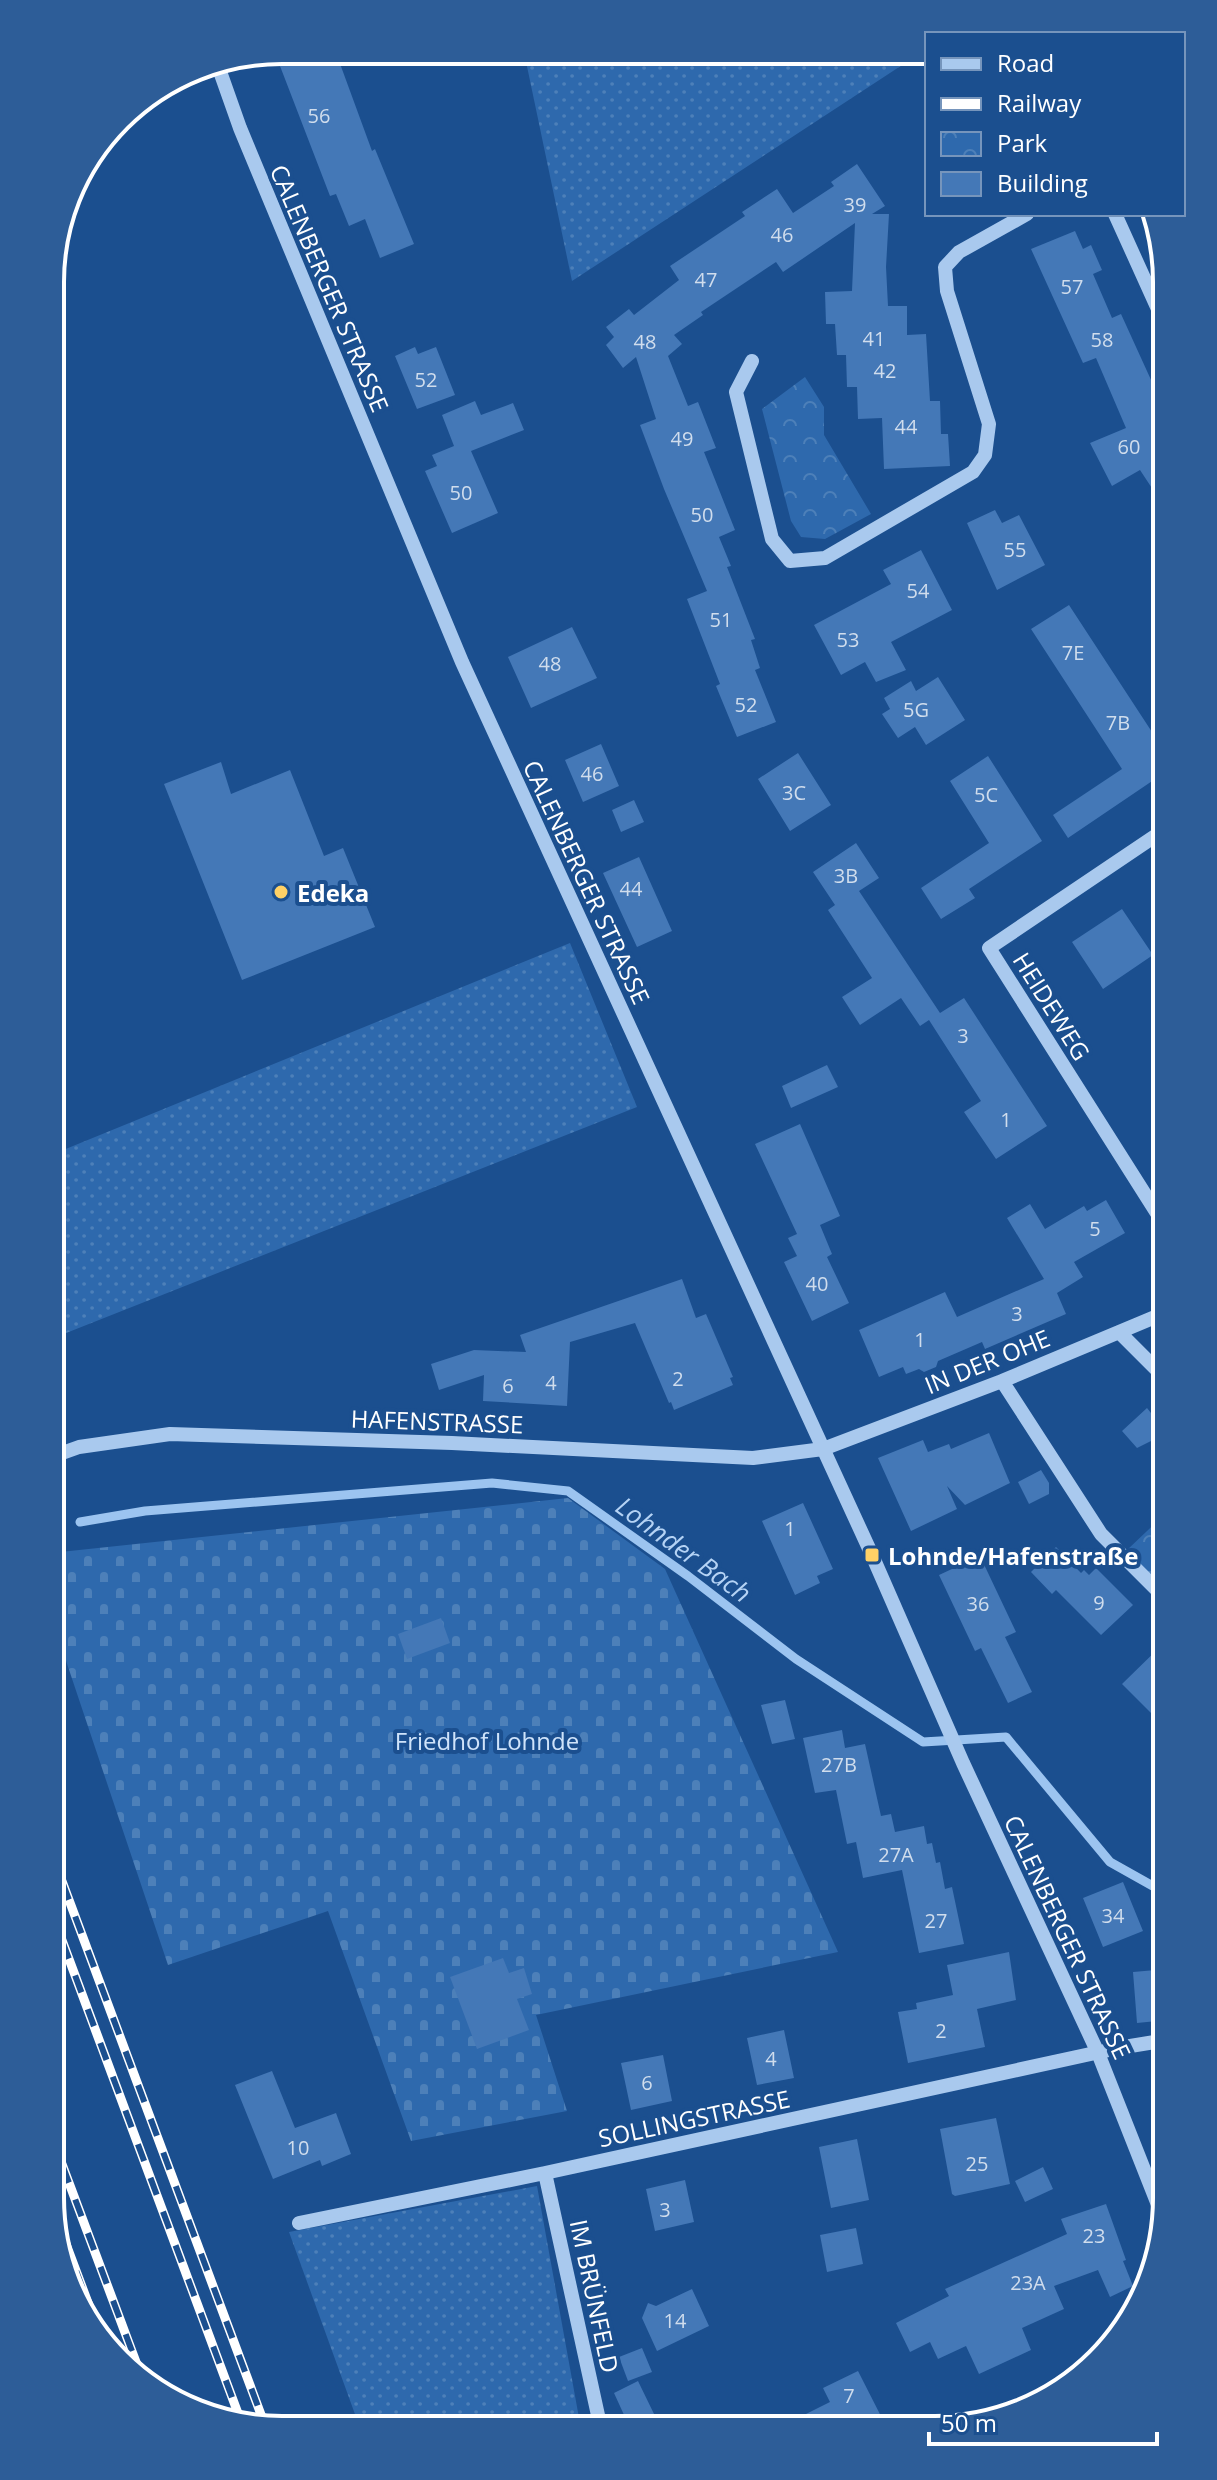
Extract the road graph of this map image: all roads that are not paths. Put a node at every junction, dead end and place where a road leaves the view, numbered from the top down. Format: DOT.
graph roads {
  1 [pos="220,73"];
  2 [pos="1023,216"];
  3 [pos="1116,216"];
  4 [pos="1153,298"];
  5 [pos="752,361"];
  6 [pos="1153,837"];
  7 [pos="1153,1207"];
  8 [pos="1153,1318"];
  9 [pos="1119,1332"];
  10 [pos="1153,1366"];
  11 [pos="1002,1381"];
  12 [pos="823,1449"];
  13 [pos="64,1452"];
  14 [pos="1153,1586"];
  15 [pos="1153,2042"];
  16 [pos="1098,2053"];
  17 [pos="545,2173"];
  18 [pos="1153,2192"];
  19 [pos="299,2223"];
  20 [pos="598,2416"];
  1 -- 12 [label="street, CALENBERGER STRASSE"];
  2 -- 5 [label="street"];
  3 -- 4 [label="street"];
  6 -- 7 [label="street, HEIDEWEG"];
  8 -- 9 [label="street, IN DER OHE"];
  9 -- 10 [label="street"];
  9 -- 11 [label="street, IN DER OHE"];
  11 -- 12 [label="street, IN DER OHE"];
  11 -- 14 [label="street"];
  12 -- 13 [label="street, HAFENSTRASSE"];
  12 -- 16 [label="street, CALENBERGER STRASSE"];
  15 -- 16 [label="street, SOLLINGSTRASSE"];
  16 -- 17 [label="street, SOLLINGSTRASSE"];
  16 -- 18 [label="street, CALENBERGER STRASSE"];
  17 -- 19 [label="street, SOLLINGSTRASSE"];
  17 -- 20 [label="street, IM BRÜNFELD"];
}
